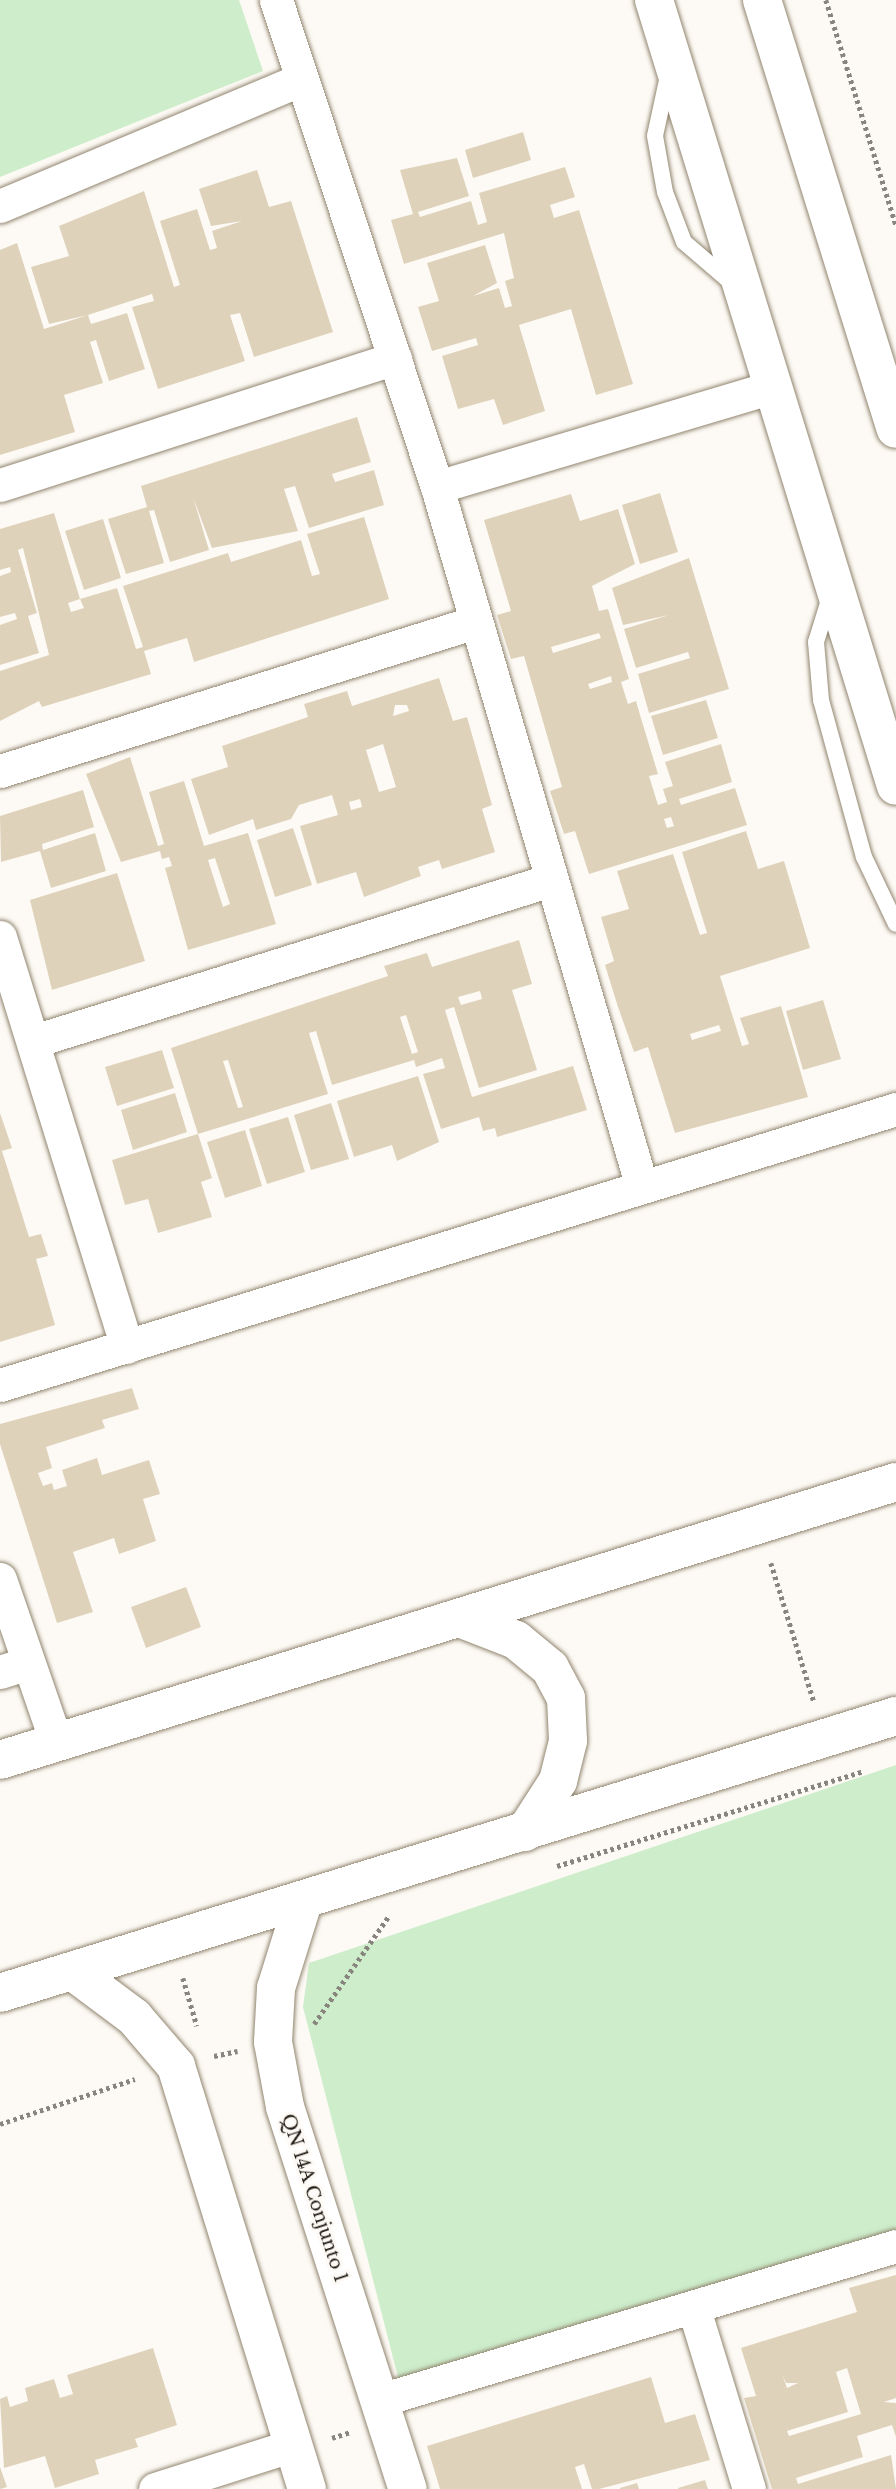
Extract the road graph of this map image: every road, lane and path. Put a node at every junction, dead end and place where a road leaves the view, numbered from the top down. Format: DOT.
graph roads {
  1 [pos="276,0"];
  2 [pos="654,0"];
  3 [pos="762,0"];
  4 [pos="826,0"];
  5 [pos="300,80"];
  6 [pos="0,206"];
  7 [pos="896,225"];
  8 [pos="395,358"];
  9 [pos="769,388"];
  10 [pos="896,429"];
  11 [pos="0,485"];
  12 [pos="437,487"];
  13 [pos="832,588"];
  14 [pos="473,623"];
  15 [pos="0,771"];
  16 [pos="896,786"];
  17 [pos="551,880"];
  18 [pos="896,924"];
  19 [pos="0,937"];
  20 [pos="34,1041"];
  21 [pos="896,1109"];
  22 [pos="642,1187"];
  23 [pos="127,1347"];
  24 [pos="0,1385"];
  25 [pos="896,1482"];
  26 [pos="758,1522"];
  27 [pos="0,1579"];
  28 [pos="462,1619"];
  29 [pos="14,1668"];
  30 [pos="896,1717"];
  31 [pos="825,1737"];
  32 [pos="56,1742"];
  33 [pos="0,1760"];
  34 [pos="875,1766"];
  35 [pos="844,1780"];
  36 [pos="525,1832"];
  37 [pos="543,1871"];
  38 [pos="303,1902"];
  39 [pos="399,1914"];
  40 [pos="75,1973"];
  41 [pos="0,1993"];
  42 [pos="273,2042"];
  43 [pos="176,2066"];
  44 [pos="0,2124"];
  45 [pos="896,2246"];
  46 [pos="694,2309"];
  47 [pos="383,2410"];
  48 [pos="294,2445"];
  49 [pos="155,2489"];
  50 [pos="307,2489"];
  51 [pos="408,2489"];
  52 [pos="749,2489"];
  1 -- 5 [label="street"];
  2 -- 9 [label="main road"];
  3 -- 10 [label="main road"];
  4 -- 7 [label="path"];
  5 -- 6 [label="street"];
  5 -- 8 [label="street"];
  8 -- 11 [label="street"];
  8 -- 12 [label="street"];
  9 -- 12 [label="street"];
  9 -- 13 [label="main road"];
  12 -- 14 [label="street"];
  13 -- 16 [label="main road"];
  13 -- 18 [label="lane"];
  14 -- 15 [label="street"];
  14 -- 17 [label="street"];
  17 -- 20 [label="street"];
  17 -- 22 [label="street"];
  19 -- 20 [label="street"];
  20 -- 23 [label="street"];
  21 -- 22 [label="street"];
  22 -- 23 [label="street"];
  23 -- 24 [label="street"];
  25 -- 26 [label="main road"];
  26 -- 28 [label="main road"];
  26 -- 31 [label="path"];
  27 -- 29 [label="street"];
  28 -- 32 [label="main road"];
  28 -- 36 [label="main road"];
  29 -- 32 [label="street"];
  30 -- 31 [label="main road"];
  31 -- 35 [label="path"];
  31 -- 36 [label="main road"];
  32 -- 33 [label="main road"];
  34 -- 35 [label="path"];
  35 -- 37 [label="path"];
  36 -- 38 [label="main road"];
  38 -- 40 [label="main road"];
  38 -- 42 [label="main road, QN 14A Conjunto 1"];
  39 -- 42 [label="path"];
  40 -- 41 [label="main road"];
  40 -- 43 [label="main road"];
  42 -- 43 [label="path"];
  42 -- 47 [label="main road, QN 14A Conjunto 1"];
  43 -- 44 [label="path"];
  43 -- 48 [label="main road"];
  45 -- 46 [label="street"];
  46 -- 47 [label="street"];
  46 -- 52 [label="street"];
  47 -- 48 [label="path"];
  47 -- 51 [label="main road, QN 14A Conjunto 1"];
  48 -- 49 [label="street"];
  48 -- 50 [label="main road"];
}
